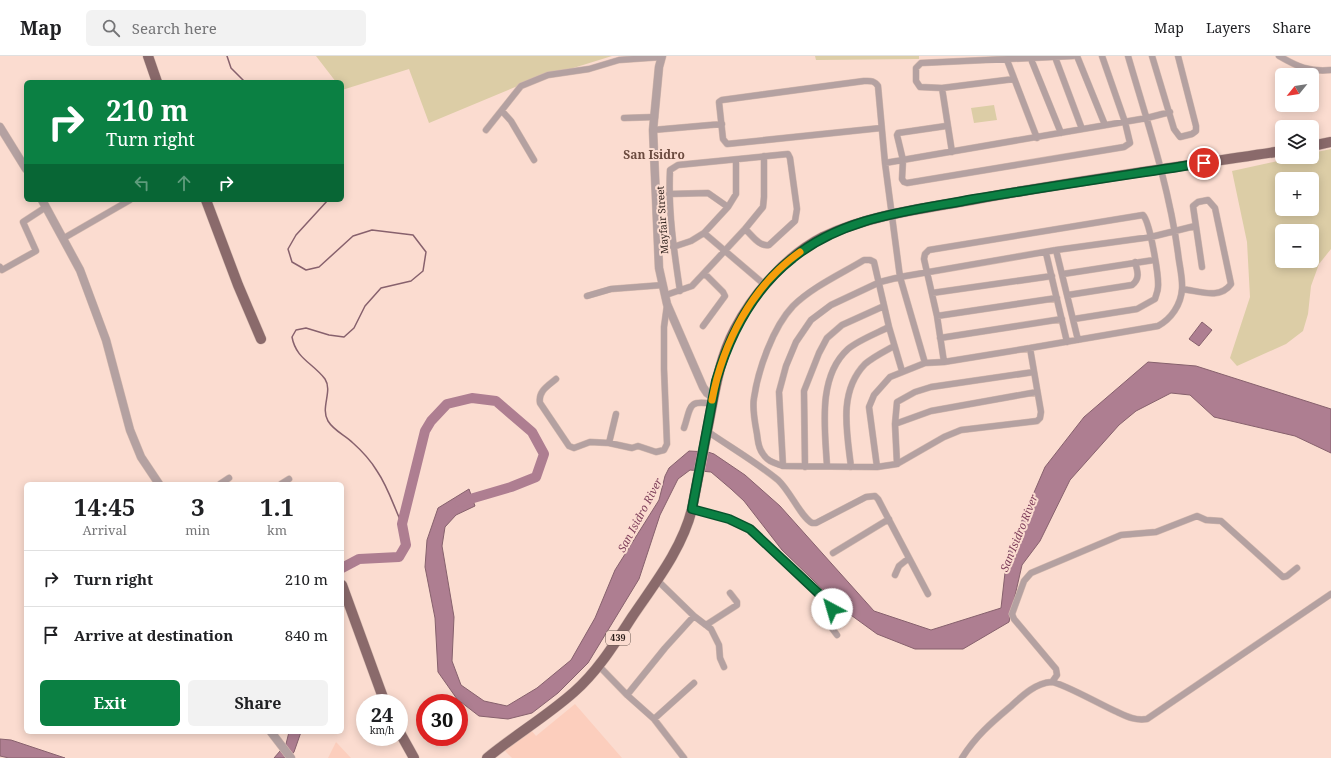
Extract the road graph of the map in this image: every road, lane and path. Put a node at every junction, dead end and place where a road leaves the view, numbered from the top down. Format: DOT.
graph roads {
  1 [pos="148,56"];
  2 [pos="1073,56"];
  3 [pos="1077,56"];
  4 [pos="1102,56"];
  5 [pos="1128,56"];
  6 [pos="1152,56"];
  7 [pos="1178,56"];
  8 [pos="1279,56"];
  9 [pos="662,57"];
  10 [pos="1055,57"];
  11 [pos="1031,59"];
  12 [pos="1007,60"];
  13 [pos="1331,70"];
  14 [pos="1014,79"];
  15 [pos="156,80"];
  16 [pos="942,88"];
  17 [pos="502,111"];
  18 [pos="1170,112"];
  19 [pos="655,117"];
  20 [pos="624,118"];
  21 [pos="1147,118"];
  22 [pos="1125,122"];
  23 [pos="722,124"];
  24 [pos="1105,125"];
  25 [pos="946,126"];
  26 [pos="0,127"];
  27 [pos="881,128"];
  28 [pos="1082,129"];
  29 [pos="486,130"];
  30 [pos="653,130"];
  31 [pos="1061,133"];
  32 [pos="1037,138"];
  33 [pos="1331,142"];
  34 [pos="1319,145"];
  35 [pos="952,152"];
  36 [pos="1275,152"];
  37 [pos="764,156"];
  38 [pos="534,160"];
  39 [pos="736,160"];
  40 [pos="903,160"];
  41 [pos="885,163"];
  42 [pos="24,166"];
  43 [pos="1161,170"];
  44 [pos="669,194"];
  45 [pos="127,202"];
  46 [pos="207,202"];
  47 [pos="44,204"];
  48 [pos="728,207"];
  49 [pos="891,215"];
  50 [pos="1195,226"];
  51 [pos="745,229"];
  52 [pos="1175,232"];
  53 [pos="704,233"];
  54 [pos="1151,237"];
  55 [pos="64,238"];
  56 [pos="673,247"];
  57 [pos="724,250"];
  58 [pos="1056,250"];
  59 [pos="1046,253"];
  60 [pos="1154,260"];
  61 [pos="1135,262"];
  62 [pos="0,267"];
  63 [pos="1202,267"];
  64 [pos="704,273"];
  65 [pos="928,273"];
  66 [pos="1063,274"];
  67 [pos="1052,276"];
  68 [pos="900,277"];
  69 [pos="880,282"];
  70 [pos="765,285"];
  71 [pos="663,286"];
  72 [pos="1182,289"];
  73 [pos="680,291"];
  74 [pos="932,294"];
  75 [pos="1068,295"];
  76 [pos="587,296"];
  77 [pos="1057,298"];
  78 [pos="666,300"];
  79 [pos="884,306"];
  80 [pos="937,316"];
  81 [pos="1062,319"];
  82 [pos="1074,319"];
  83 [pos="703,326"];
  84 [pos="889,327"];
  85 [pos="940,338"];
  86 [pos="261,339"];
  87 [pos="1078,340"];
  88 [pos="1067,342"];
  89 [pos="894,346"];
  90 [pos="1030,348"];
  91 [pos="944,362"];
  92 [pos="924,363"];
  93 [pos="902,371"];
  94 [pos="1034,372"];
  95 [pos="556,379"];
  96 [pos="1037,392"];
  97 [pos="712,401"];
  98 [pos="616,414"];
  99 [pos="895,424"];
  100 [pos="684,428"];
  101 [pos="707,431"];
  102 [pos="608,443"];
  103 [pos="897,464"];
  104 [pos="783,466"];
  105 [pos="827,466"];
  106 [pos="805,467"];
  107 [pos="851,467"];
  108 [pos="877,467"];
  109 [pos="229,478"];
  110 [pos="289,479"];
  111 [pos="158,482"];
  112 [pos="223,482"];
  113 [pos="284,482"];
  114 [pos="692,509"];
  115 [pos="888,519"];
  116 [pos="834,553"];
  117 [pos="908,558"];
  118 [pos="1297,568"];
  119 [pos="895,575"];
  120 [pos="657,580"];
  121 [pos="344,591"];
  122 [pos="730,593"];
  123 [pos="928,594"];
  124 [pos="1331,594"];
  125 [pos="694,616"];
  126 [pos="706,625"];
  127 [pos="837,635"];
  128 [pos="599,666"];
  129 [pos="724,667"];
  130 [pos="1052,682"];
  131 [pos="694,683"];
  132 [pos="382,694"];
  133 [pos="627,695"];
  134 [pos="654,719"];
  135 [pos="273,734"];
  136 [pos="407,746"];
  137 [pos="291,758"];
  138 [pos="414,758"];
  139 [pos="487,758"];
  140 [pos="684,758"];
  141 [pos="962,758"];
  1 -- 15 [label="main road"];
  2 -- 10 [label="street"];
  3 -- 24 [label="street"];
  4 -- 22 [label="street"];
  5 -- 21 [label="street"];
  6 -- 18 [label="street"];
  7 -- 18 [label="street"];
  8 -- 13 [label="street"];
  9 -- 17 [label="street"];
  9 -- 19 [label="street"];
  10 -- 11 [label="street"];
  10 -- 28 [label="street"];
  11 -- 12 [label="street"];
  11 -- 31 [label="street"];
  12 -- 14 [label="street"];
  12 -- 16 [label="street"];
  14 -- 16 [label="street"];
  14 -- 32 [label="street"];
  16 -- 25 [label="street"];
  17 -- 29 [label="street"];
  17 -- 38 [label="street"];
  18 -- 21 [label="street"];
  19 -- 20 [label="street"];
  19 -- 30 [label="street"];
  21 -- 22 [label="street"];
  21 -- 43 [label="street"];
  22 -- 24 [label="street"];
  22 -- 40 [label="street"];
  23 -- 27 [label="street"];
  23 -- 27 [label="street"];
  23 -- 30 [label="street"];
  24 -- 28 [label="street"];
  25 -- 35 [label="street"];
  25 -- 40 [label="street"];
  26 -- 42 [label="street"];
  27 -- 41 [label="street"];
  28 -- 31 [label="street"];
  30 -- 71 [label="street"];
  31 -- 32 [label="street"];
  32 -- 35 [label="street"];
  33 -- 34 [label="main road"];
  35 -- 40 [label="street"];
  36 -- 43 [label="main road, 439"];
  37 -- 39 [label="street, Mayfair Street"];
  37 -- 51 [label="street"];
  37 -- 51 [label="street, Mayfair Street"];
  39 -- 44 [label="street, Mayfair Street"];
  39 -- 48 [label="street"];
  40 -- 41 [label="street"];
  41 -- 49 [label="street"];
  43 -- 49 [label="main road, 439"];
  43 -- 52 [label="street"];
  44 -- 48 [label="street"];
  44 -- 56 [label="street, Mayfair Street"];
  45 -- 55 [label="street"];
  46 -- 86 [label="main road"];
  47 -- 55 [label="street"];
  47 -- 62 [label="street"];
  48 -- 53 [label="street"];
  49 -- 68 [label="street"];
  49 -- 70 [label="main road, 439"];
  50 -- 52 [label="street"];
  50 -- 63 [label="street"];
  50 -- 72 [label="street"];
  51 -- 57 [label="street"];
  52 -- 54 [label="street"];
  52 -- 72 [label="street"];
  53 -- 56 [label="street"];
  53 -- 57 [label="street"];
  54 -- 58 [label="street"];
  54 -- 60 [label="street"];
  54 -- 65 [label="street"];
  55 -- 111 [label="street"];
  56 -- 73 [label="street, Mayfair Street"];
  57 -- 64 [label="street"];
  57 -- 70 [label="street"];
  58 -- 59 [label="street"];
  58 -- 66 [label="street"];
  59 -- 65 [label="street"];
  59 -- 67 [label="street"];
  60 -- 61 [label="street"];
  60 -- 82 [label="street"];
  61 -- 66 [label="street"];
  61 -- 75 [label="street"];
  64 -- 73 [label="street"];
  64 -- 83 [label="street"];
  65 -- 68 [label="street"];
  65 -- 74 [label="street"];
  66 -- 75 [label="street"];
  67 -- 74 [label="street"];
  67 -- 77 [label="street"];
  68 -- 69 [label="street"];
  68 -- 92 [label="street"];
  69 -- 79 [label="street"];
  69 -- 104 [label="street"];
  69 -- 104 [label="street"];
  70 -- 97 [label="main road, 439"];
  71 -- 76 [label="street"];
  71 -- 78 [label="street"];
  72 -- 87 [label="street"];
  73 -- 78 [label="street"];
  74 -- 80 [label="street"];
  75 -- 82 [label="street"];
  77 -- 80 [label="street"];
  77 -- 81 [label="street"];
  78 -- 97 [label="street"];
  78 -- 102 [label="street"];
  79 -- 84 [label="street"];
  79 -- 106 [label="street"];
  80 -- 85 [label="street"];
  81 -- 85 [label="street"];
  81 -- 88 [label="street"];
  82 -- 87 [label="street"];
  84 -- 89 [label="street"];
  84 -- 105 [label="street"];
  85 -- 91 [label="street"];
  87 -- 88 [label="street"];
  88 -- 90 [label="street"];
  89 -- 93 [label="street"];
  89 -- 107 [label="street"];
  90 -- 91 [label="street"];
  90 -- 94 [label="street"];
  91 -- 92 [label="street"];
  92 -- 93 [label="street"];
  93 -- 108 [label="street"];
  94 -- 96 [label="street"];
  94 -- 99 [label="street"];
  95 -- 102 [label="street"];
  96 -- 99 [label="street"];
  96 -- 103 [label="street"];
  97 -- 100 [label="street"];
  97 -- 101 [label="main road, 439"];
  98 -- 102 [label="street"];
  99 -- 103 [label="street"];
  101 -- 114 [label="main road, 439"];
  101 -- 115 [label="street"];
  103 -- 108 [label="street"];
  104 -- 106 [label="street"];
  105 -- 106 [label="street"];
  105 -- 107 [label="street"];
  107 -- 108 [label="street"];
  109 -- 112 [label="street"];
  110 -- 113 [label="street"];
  114 -- 120 [label="main road, 439"];
  114 -- 127 [label="street"];
  115 -- 116 [label="street"];
  115 -- 117 [label="street"];
  117 -- 119 [label="street"];
  117 -- 123 [label="street"];
  118 -- 130 [label="street"];
  120 -- 125 [label="street"];
  120 -- 128 [label="main road, 439"];
  121 -- 132 [label="main road"];
  122 -- 126 [label="street"];
  124 -- 130 [label="street"];
  125 -- 126 [label="street"];
  125 -- 133 [label="street"];
  126 -- 129 [label="street"];
  128 -- 133 [label="street"];
  128 -- 139 [label="main road, 439"];
  130 -- 141 [label="street"];
  131 -- 134 [label="street"];
  133 -- 134 [label="street"];
  134 -- 140 [label="street"];
  135 -- 137 [label="street"];
  136 -- 138 [label="main road"];
}
